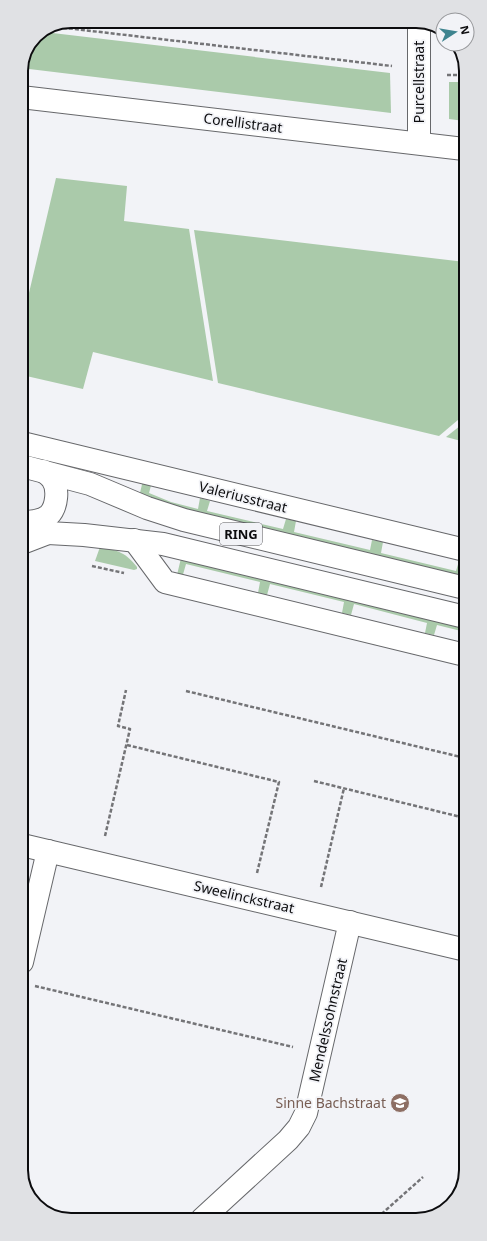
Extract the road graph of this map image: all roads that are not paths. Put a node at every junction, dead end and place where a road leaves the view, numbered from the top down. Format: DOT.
graph roads {
  1 [pos="419,28"];
  2 [pos="28,98"];
  3 [pos="419,143"];
  4 [pos="459,148"];
  5 [pos="28,444"];
  6 [pos="28,467"];
  7 [pos="43,471"];
  8 [pos="28,522"];
  9 [pos="28,527"];
  10 [pos="48,533"];
  11 [pos="134,540"];
  12 [pos="28,541"];
  13 [pos="459,549"];
  14 [pos="459,587"];
  15 [pos="459,616"];
  16 [pos="459,654"];
  17 [pos="28,846"];
  18 [pos="48,851"];
  19 [pos="350,922"];
  20 [pos="28,936"];
  21 [pos="459,948"];
  22 [pos="209,1213"];
  1 -- 3 [label="street, Purcellstraat"];
  2 -- 3 [label="street, Corellistraat"];
  3 -- 4 [label="street, Corellistraat"];
  5 -- 13 [label="street, Valeriusstraat"];
  6 -- 7 [label="street, RING"];
  7 -- 8 [label="street"];
  7 -- 14 [label="street, RING"];
  9 -- 10 [label="street, RING"];
  10 -- 11 [label="street, RING"];
  10 -- 12 [label="street"];
  11 -- 15 [label="street, RING"];
  11 -- 16 [label="street"];
  17 -- 18 [label="street, Sweelinckstraat"];
  18 -- 19 [label="street, Sweelinckstraat"];
  18 -- 20 [label="street"];
  19 -- 21 [label="street, Sweelinckstraat"];
  19 -- 22 [label="street, Mendelssohnstraat"];
}
